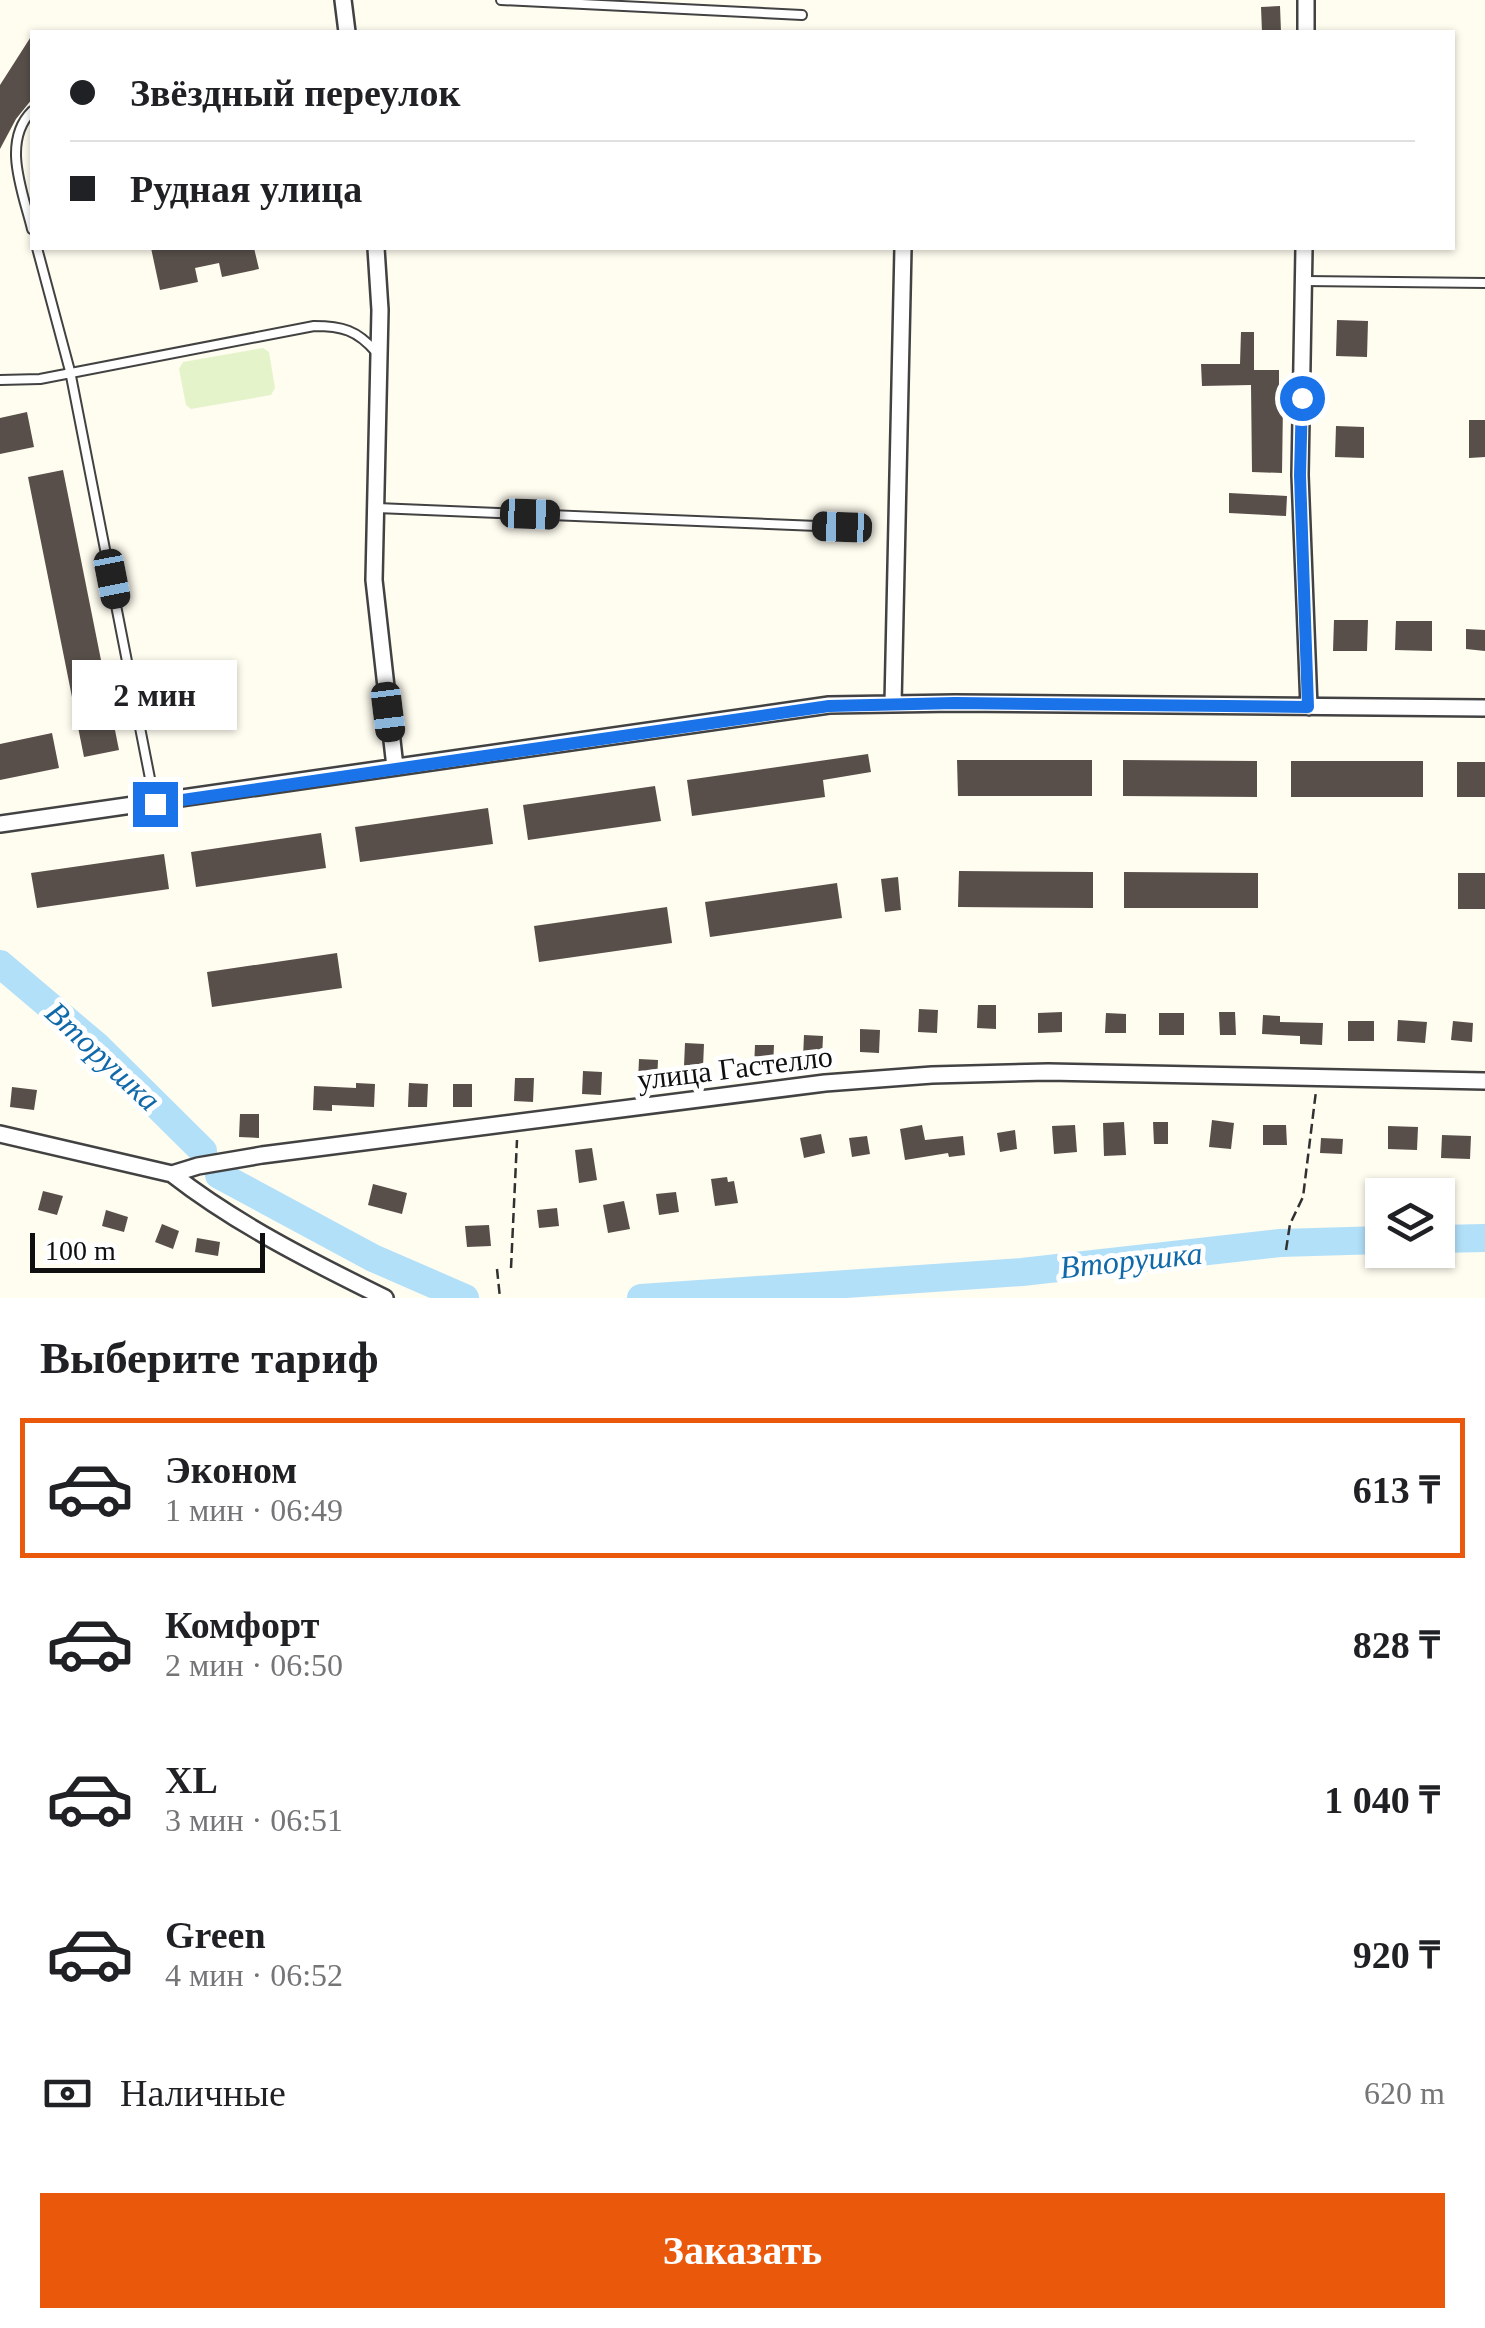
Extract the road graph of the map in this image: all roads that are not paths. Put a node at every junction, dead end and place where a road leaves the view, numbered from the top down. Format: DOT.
graph roads {
  1 [pos="342,0"];
  2 [pos="501,0"];
  3 [pos="1306,0"];
  4 [pos="802,15"];
  5 [pos="347,30"];
  6 [pos="1306,30"];
  7 [pos="30,113"];
  8 [pos="30,221"];
  9 [pos="38,250"];
  10 [pos="376,250"];
  11 [pos="903,250"];
  12 [pos="1304,250"];
  13 [pos="1304,281"];
  14 [pos="1485,283"];
  15 [pos="378,355"];
  16 [pos="70,371"];
  17 [pos="0,380"];
  18 [pos="374,508"];
  19 [pos="842,527"];
  20 [pos="892,704"];
  21 [pos="1308,707"];
  22 [pos="1485,708"];
  23 [pos="395,767"];
  24 [pos="155,804"];
  25 [pos="0,824"];
  26 [pos="1485,1081"];
  27 [pos="0,1134"];
  28 [pos="172,1174"];
  29 [pos="385,1298"];
  1 -- 5 [label="street"];
  2 -- 4 [label="lane"];
  3 -- 6 [label="street"];
  7 -- 8 [label="lane"];
  9 -- 16 [label="lane"];
  10 -- 15 [label="street"];
  11 -- 20 [label="street"];
  12 -- 13 [label="street"];
  13 -- 14 [label="lane"];
  13 -- 21 [label="street"];
  15 -- 16 [label="lane"];
  15 -- 18 [label="street"];
  16 -- 17 [label="lane"];
  16 -- 24 [label="lane"];
  18 -- 19 [label="lane"];
  18 -- 23 [label="street"];
  20 -- 21 [label="street"];
  20 -- 23 [label="street"];
  21 -- 22 [label="street"];
  23 -- 24 [label="street"];
  24 -- 25 [label="street"];
  26 -- 28 [label="street, улица Гастелло"];
  27 -- 28 [label="street, улица Гастелло"];
  28 -- 29 [label="street"];
}
